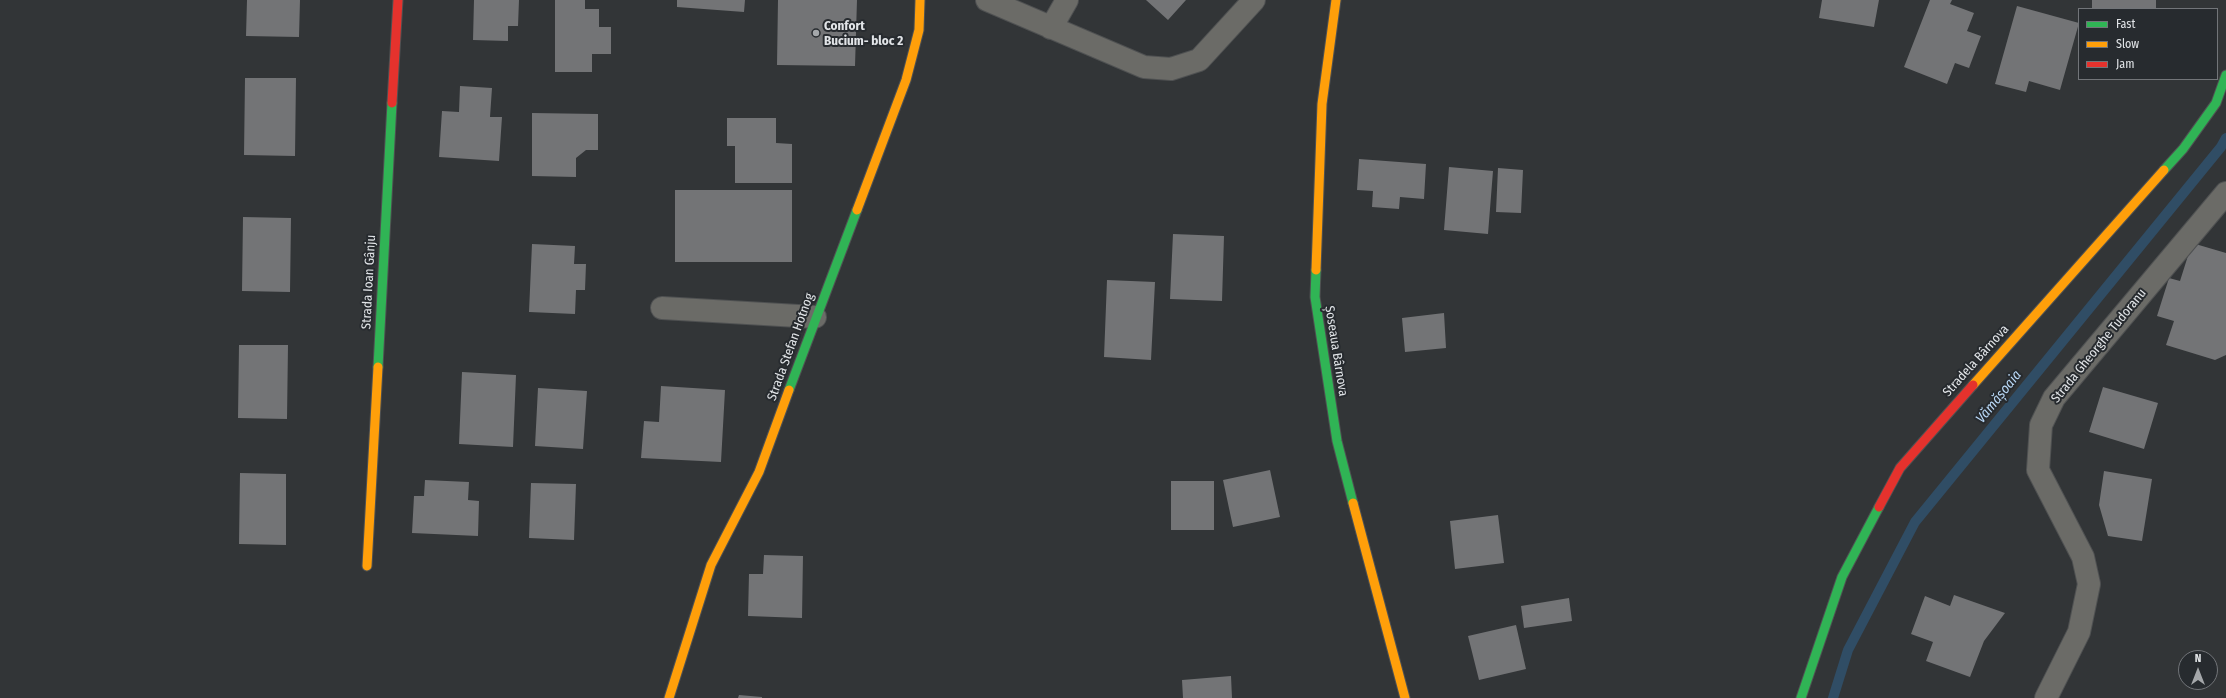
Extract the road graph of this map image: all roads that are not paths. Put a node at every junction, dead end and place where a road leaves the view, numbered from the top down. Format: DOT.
graph roads {
  1 [pos="398,0"];
  2 [pos="920,0"];
  3 [pos="987,0"];
  4 [pos="1067,0"];
  5 [pos="1254,0"];
  6 [pos="1336,0"];
  7 [pos="1051,28"];
  8 [pos="2226,75"];
  9 [pos="2226,193"];
  10 [pos="662,308"];
  11 [pos="814,317"];
  12 [pos="366,566"];
  13 [pos="669,698"];
  14 [pos="1405,698"];
  15 [pos="1801,698"];
  16 [pos="2046,698"];
  1 -- 12 [label="street, Strada Ioan Gânju"];
  2 -- 11 [label="street, Strada Stefan Hotnog"];
  3 -- 7 [label="street"];
  4 -- 7 [label="street"];
  5 -- 7 [label="street"];
  6 -- 14 [label="street, Șoseaua Bârnova"];
  8 -- 15 [label="street, Stradela Bârnova"];
  9 -- 16 [label="street, Strada Gheorghe Tudoranu"];
  10 -- 11 [label="street"];
  11 -- 13 [label="street, Strada Stefan Hotnog"];
}
